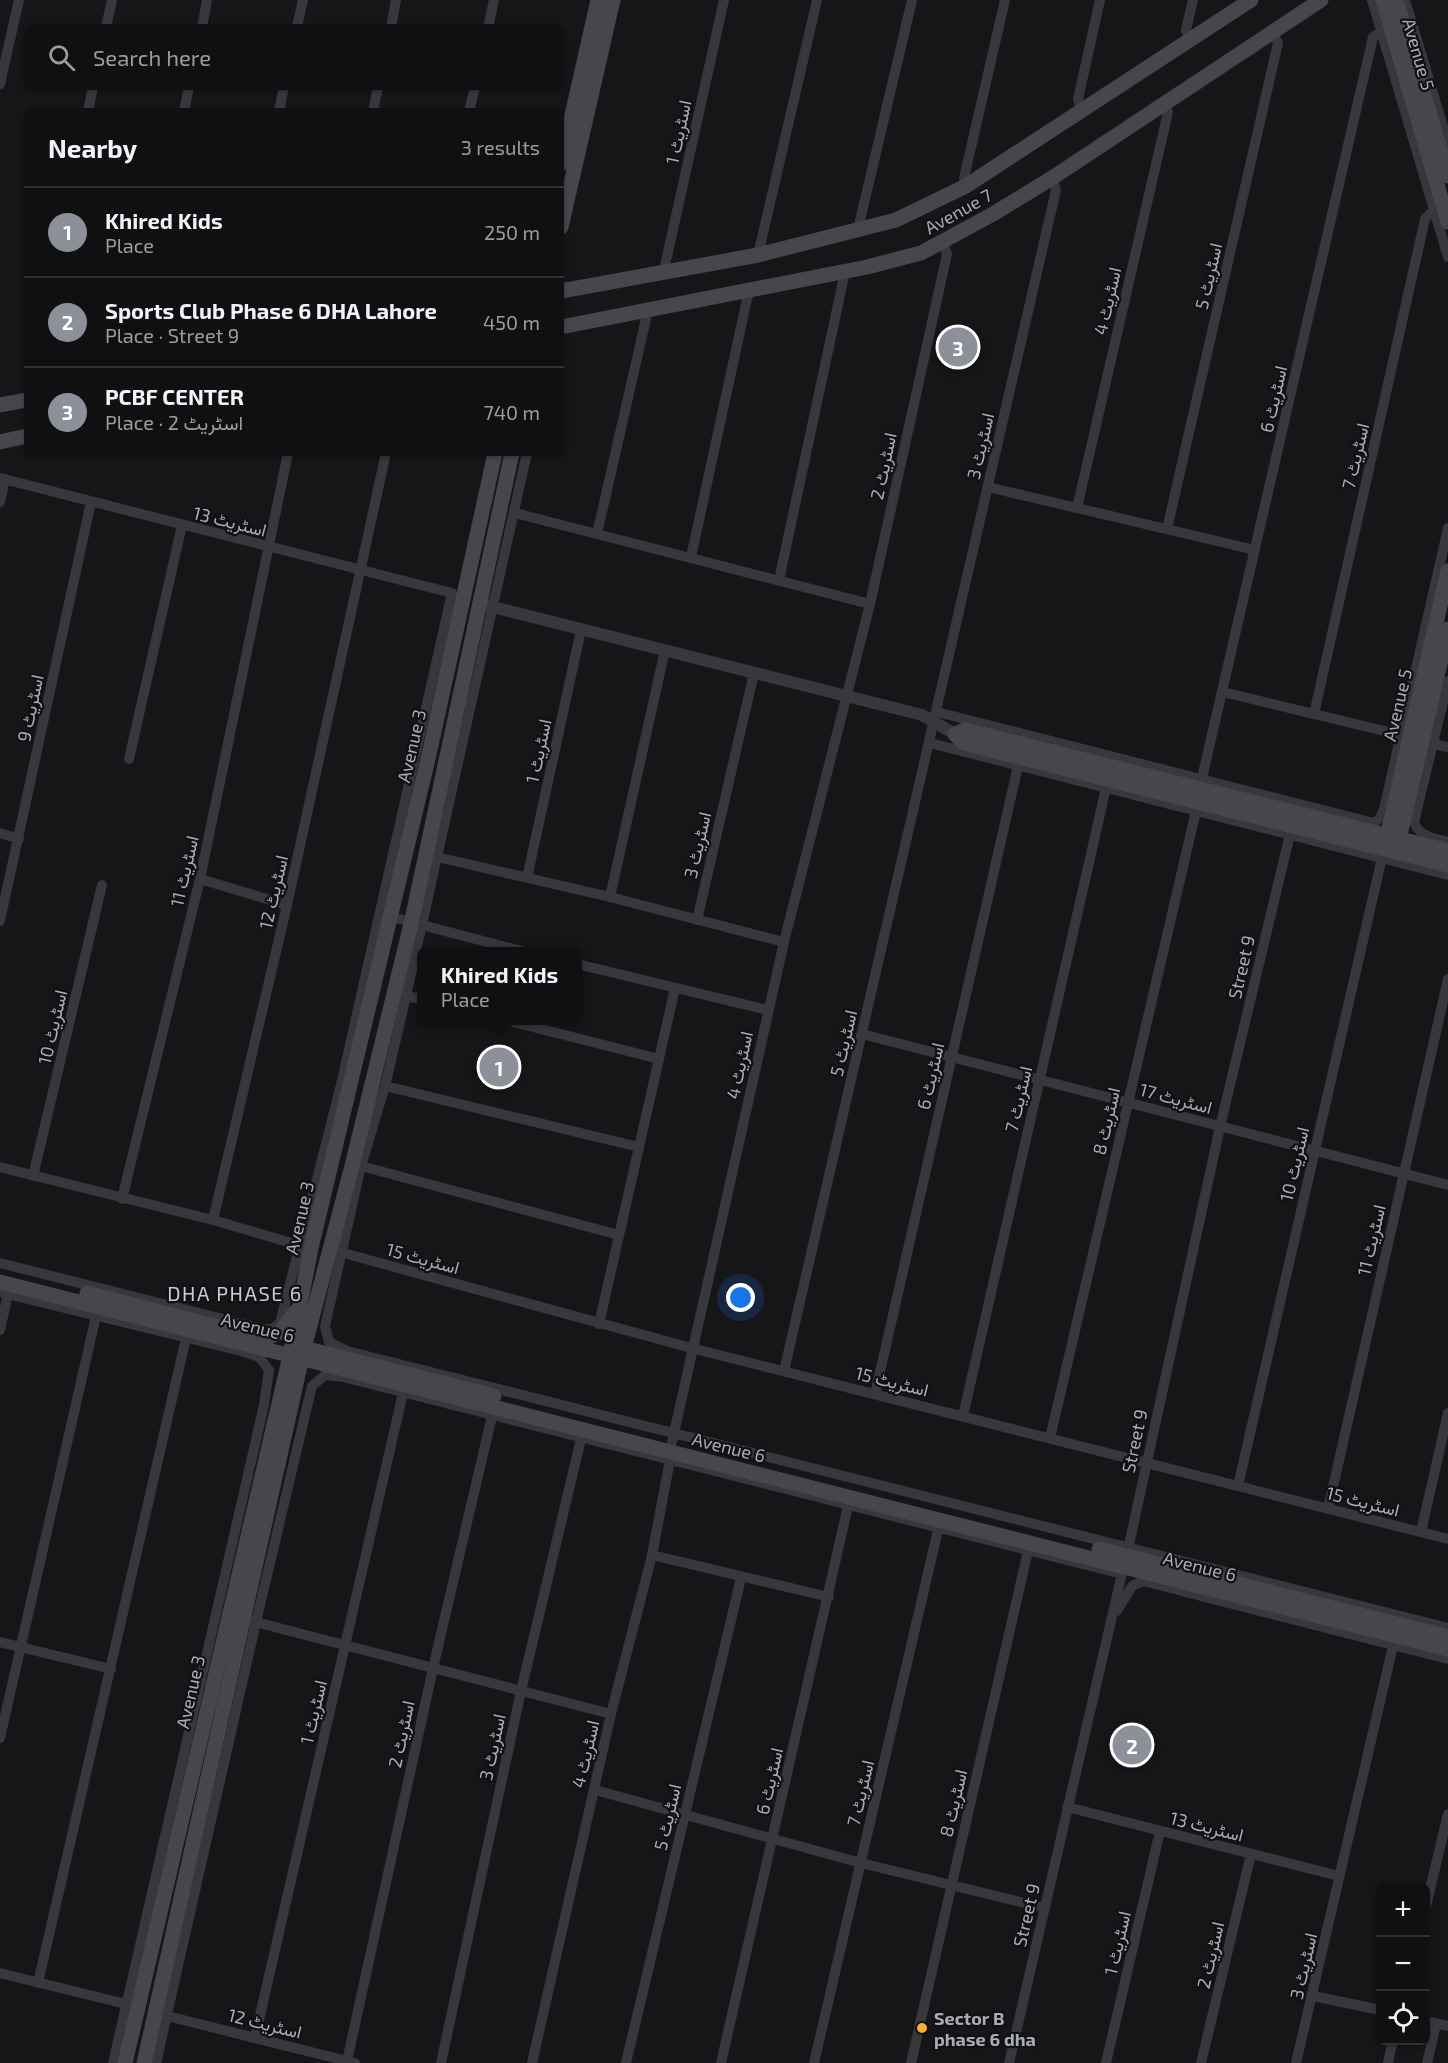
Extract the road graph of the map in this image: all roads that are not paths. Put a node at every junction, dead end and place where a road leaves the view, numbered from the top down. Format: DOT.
graph roads {
  1 [pos="19,0"];
  2 [pos="112,0"];
  3 [pos="207,0"];
  4 [pos="303,0"];
  5 [pos="396,0"];
  6 [pos="494,0"];
  7 [pos="598,0"];
  8 [pos="613,0"];
  9 [pos="724,0"];
  10 [pos="817,0"];
  11 [pos="912,0"];
  12 [pos="1005,0"];
  13 [pos="1100,0"];
  14 [pos="1193,0"];
  15 [pos="1251,0"];
  16 [pos="1321,0"];
  17 [pos="1405,0"];
  18 [pos="1382,3"];
  19 [pos="107,24"];
  20 [pos="203,24"];
  21 [pos="298,24"];
  22 [pos="391,24"];
  23 [pos="489,24"];
  24 [pos="1273,32"];
  25 [pos="1381,32"];
  26 [pos="1190,40"];
  27 [pos="0,84"];
  28 [pos="92,90"];
  29 [pos="188,90"];
  30 [pos="283,90"];
  31 [pos="377,90"];
  32 [pos="474,90"];
  33 [pos="1162,104"];
  34 [pos="89,108"];
  35 [pos="185,108"];
  36 [pos="280,108"];
  37 [pos="374,108"];
  38 [pos="471,108"];
  39 [pos="1082,111"];
  40 [pos="1448,143"];
  41 [pos="564,151"];
  42 [pos="1448,177"];
  43 [pos="1052,178"];
  44 [pos="966,186"];
  45 [pos="1434,210"];
  46 [pos="564,214"];
  47 [pos="1448,222"];
  48 [pos="858,229"];
  49 [pos="943,243"];
  50 [pos="759,255"];
  51 [pos="1448,257"];
  52 [pos="664,270"];
  53 [pos="845,272"];
  54 [pos="564,290"];
  55 [pos="749,290"];
  56 [pos="648,310"];
  57 [pos="564,329"];
  58 [pos="24,400"];
  59 [pos="0,405"];
  60 [pos="24,437"];
  61 [pos="0,442"];
  62 [pos="287,456"];
  63 [pos="385,456"];
  64 [pos="494,456"];
  65 [pos="512,456"];
  66 [pos="526,456"];
  67 [pos="2,479"];
  68 [pos="988,487"];
  69 [pos="0,502"];
  70 [pos="91,502"];
  71 [pos="1077,508"];
  72 [pos="515,513"];
  73 [pos="182,525"];
  74 [pos="1448,528"];
  75 [pos="1167,529"];
  76 [pos="597,534"];
  77 [pos="270,548"];
  78 [pos="1256,550"];
  79 [pos="691,557"];
  80 [pos="361,570"];
  81 [pos="1448,571"];
  82 [pos="779,580"];
  83 [pos="870,604"];
  84 [pos="487,605"];
  85 [pos="1448,629"];
  86 [pos="581,630"];
  87 [pos="665,650"];
  88 [pos="754,673"];
  89 [pos="1448,681"];
  90 [pos="1223,692"];
  91 [pos="846,695"];
  92 [pos="1314,714"];
  93 [pos="936,717"];
  94 [pos="955,734"];
  95 [pos="1401,735"];
  96 [pos="930,743"];
  97 [pos="1433,744"];
  98 [pos="1448,747"];
  99 [pos="129,759"];
  100 [pos="1018,766"];
  101 [pos="1183,778"];
  102 [pos="1202,778"];
  103 [pos="1106,788"];
  104 [pos="1388,810"];
  105 [pos="1196,811"];
  106 [pos="1366,826"];
  107 [pos="1291,830"];
  108 [pos="0,833"];
  109 [pos="19,839"];
  110 [pos="1448,842"];
  111 [pos="1390,847"];
  112 [pos="1448,851"];
  113 [pos="437,857"];
  114 [pos="1448,865"];
  115 [pos="1448,875"];
  116 [pos="526,878"];
  117 [pos="200,879"];
  118 [pos="102,885"];
  119 [pos="610,897"];
  120 [pos="287,905"];
  121 [pos="392,917"];
  122 [pos="697,920"];
  123 [pos="0,921"];
  124 [pos="416,925"];
  125 [pos="784,942"];
  126 [pos="508,947"];
  127 [pos="582,965"];
  128 [pos="1448,979"];
  129 [pos="675,988"];
  130 [pos="406,996"];
  131 [pos="417,998"];
  132 [pos="768,1010"];
  133 [pos="526,1025"];
  134 [pos="862,1034"];
  135 [pos="951,1057"];
  136 [pos="659,1059"];
  137 [pos="1040,1080"];
  138 [pos="385,1086"];
  139 [pos="1127,1103"];
  140 [pos="1220,1127"];
  141 [pos="639,1147"];
  142 [pos="1314,1151"];
  143 [pos="361,1166"];
  144 [pos="0,1167"];
  145 [pos="1403,1174"];
  146 [pos="33,1176"];
  147 [pos="1448,1185"];
  148 [pos="122,1199"];
  149 [pos="213,1220"];
  150 [pos="619,1235"];
  151 [pos="306,1247"];
  152 [pos="336,1251"];
  153 [pos="0,1263"];
  154 [pos="0,1271"];
  155 [pos="3,1289"];
  156 [pos="299,1305"];
  157 [pos="316,1310"];
  158 [pos="96,1316"];
  159 [pos="599,1324"];
  160 [pos="0,1330"];
  161 [pos="186,1338"];
  162 [pos="244,1338"];
  163 [pos="264,1344"];
  164 [pos="695,1349"];
  165 [pos="297,1352"];
  166 [pos="340,1363"];
  167 [pos="784,1371"];
  168 [pos="403,1393"];
  169 [pos="875,1394"];
  170 [pos="278,1403"];
  171 [pos="1448,1413"];
  172 [pos="492,1416"];
  173 [pos="963,1416"];
  174 [pos="1050,1438"];
  175 [pos="581,1439"];
  176 [pos="672,1448"];
  177 [pos="1147,1461"];
  178 [pos="1238,1486"];
  179 [pos="848,1506"];
  180 [pos="1328,1509"];
  181 [pos="938,1530"];
  182 [pos="1421,1532"];
  183 [pos="1448,1539"];
  184 [pos="1028,1551"];
  185 [pos="652,1555"];
  186 [pos="1125,1561"];
  187 [pos="741,1578"];
  188 [pos="829,1598"];
  189 [pos="250,1621"];
  190 [pos="1111,1621"];
  191 [pos="1448,1628"];
  192 [pos="1448,1637"];
  193 [pos="0,1642"];
  194 [pos="345,1646"];
  195 [pos="1393,1646"];
  196 [pos="22,1647"];
  197 [pos="1448,1649"];
  198 [pos="1448,1659"];
  199 [pos="433,1668"];
  200 [pos="111,1669"];
  201 [pos="521,1691"];
  202 [pos="611,1714"];
  203 [pos="0,1738"];
  204 [pos="594,1790"];
  205 [pos="1067,1807"];
  206 [pos="684,1813"];
  207 [pos="1448,1814"];
  208 [pos="1160,1831"];
  209 [pos="773,1837"];
  210 [pos="1251,1854"];
  211 [pos="861,1863"];
  212 [pos="1340,1876"];
  213 [pos="951,1884"];
  214 [pos="1430,1886"];
  215 [pos="1045,1908"];
  216 [pos="0,1973"];
  217 [pos="38,1983"];
  218 [pos="1313,1996"];
  219 [pos="126,2004"];
  220 [pos="1376,2009"];
  221 [pos="167,2016"];
  222 [pos="1431,2022"];
  223 [pos="1448,2026"];
  224 [pos="255,2037"];
  225 [pos="1392,2045"];
  226 [pos="351,2062"];
  227 [pos="113,2063"];
  228 [pos="125,2063"];
  229 [pos="144,2063"];
  230 [pos="156,2063"];
  231 [pos="441,2063"];
  232 [pos="532,2063"];
  233 [pos="627,2063"];
  234 [pos="721,2063"];
  235 [pos="814,2063"];
  236 [pos="911,2063"];
  237 [pos="1009,2063"];
  238 [pos="1106,2063"];
  239 [pos="1201,2063"];
  240 [pos="1296,2063"];
  241 [pos="1388,2063"];
  242 [pos="1427,2063"];
  1 -- 27 [label="street"];
  2 -- 19 [label="street"];
  3 -- 20 [label="street"];
  4 -- 21 [label="street"];
  5 -- 22 [label="street"];
  6 -- 23 [label="street"];
  7 -- 41 [label="main road"];
  8 -- 46 [label="main road"];
  9 -- 52 [label="street, اسٹریٹ 1"];
  10 -- 50 [label="street"];
  11 -- 48 [label="street"];
  12 -- 44 [label="street"];
  13 -- 39 [label="street"];
  14 -- 26 [label="street"];
  15 -- 26 [label="main road, Avenue 7"];
  16 -- 24 [label="main road, Avenue 7"];
  17 -- 40 [label="street"];
  18 -- 25 [label="street"];
  18 -- 42 [label="main road, Avenue 5"];
  18 -- 47 [label="main road, Avenue 5"];
  24 -- 33 [label="main road, Avenue 7"];
  24 -- 75 [label="street, اسٹریٹ 5"];
  25 -- 45 [label="street"];
  25 -- 78 [label="street, اسٹریٹ 6"];
  26 -- 39 [label="main road, Avenue 7"];
  28 -- 34 [label="street"];
  29 -- 35 [label="street"];
  30 -- 36 [label="street"];
  31 -- 37 [label="street"];
  32 -- 38 [label="street"];
  33 -- 43 [label="main road, Avenue 7"];
  33 -- 71 [label="street, اسٹریٹ 4"];
  39 -- 44 [label="main road, Avenue 7"];
  43 -- 49 [label="main road, Avenue 7"];
  43 -- 68 [label="street, اسٹریٹ 3"];
  44 -- 48 [label="main road, Avenue 7"];
  45 -- 51 [label="street"];
  45 -- 92 [label="street, اسٹریٹ 7"];
  48 -- 50 [label="main road, Avenue 7"];
  49 -- 53 [label="main road, Avenue 7"];
  49 -- 83 [label="street, اسٹریٹ 2"];
  50 -- 52 [label="main road, Avenue 7"];
  52 -- 54 [label="main road, Avenue 7"];
  53 -- 55 [label="main road, Avenue 7"];
  53 -- 82 [label="street"];
  55 -- 56 [label="main road, Avenue 7"];
  55 -- 79 [label="street"];
  56 -- 57 [label="main road, Avenue 7"];
  56 -- 76 [label="street"];
  58 -- 59 [label="main road"];
  60 -- 61 [label="main road"];
  62 -- 77 [label="street, اسٹریٹ 11"];
  63 -- 80 [label="street, اسٹریٹ 12"];
  64 -- 121 [label="main road, Avenue 3"];
  65 -- 84 [label="main road, Avenue 3"];
  66 -- 72 [label="street"];
  67 -- 69 [label="street"];
  67 -- 70 [label="street, اسٹریٹ 13"];
  68 -- 71 [label="street"];
  68 -- 93 [label="street, اسٹریٹ 3"];
  70 -- 73 [label="street, اسٹریٹ 13"];
  70 -- 109 [label="street, اسٹریٹ 9"];
  71 -- 75 [label="street"];
  72 -- 76 [label="street"];
  72 -- 84 [label="street"];
  73 -- 77 [label="street, اسٹریٹ 13"];
  73 -- 99 [label="street"];
  74 -- 95 [label="street"];
  75 -- 78 [label="street"];
  76 -- 79 [label="street"];
  77 -- 80 [label="street, اسٹریٹ 13"];
  77 -- 117 [label="street, اسٹریٹ 11"];
  78 -- 90 [label="street, اسٹریٹ 6"];
  79 -- 82 [label="street"];
  80 -- 120 [label="street, اسٹریٹ 12"];
  80 -- 151 [label="street, اسٹریٹ 13"];
  81 -- 104 [label="main road, Avenue 5"];
  82 -- 83 [label="street"];
  83 -- 91 [label="street, اسٹریٹ 2"];
  84 -- 86 [label="street"];
  84 -- 113 [label="street"];
  84 -- 124 [label="main road, Avenue 3"];
  85 -- 111 [label="main road, Avenue 5"];
  86 -- 87 [label="street"];
  86 -- 116 [label="street, اسٹریٹ 1"];
  87 -- 88 [label="street"];
  87 -- 119 [label="street"];
  88 -- 91 [label="street"];
  88 -- 122 [label="street, اسٹریٹ 3"];
  89 -- 97 [label="street"];
  90 -- 92 [label="street"];
  90 -- 102 [label="street, اسٹریٹ 6"];
  91 -- 93 [label="street"];
  91 -- 125 [label="street, اسٹریٹ 4"];
  92 -- 95 [label="street"];
  93 -- 94 [label="street"];
  93 -- 96 [label="street, اسٹریٹ 5"];
  93 -- 101 [label="street"];
  94 -- 101 [label="main road"];
  94 -- 107 [label="main road"];
  95 -- 104 [label="street"];
  96 -- 100 [label="street"];
  96 -- 134 [label="street, اسٹریٹ 5"];
  97 -- 98 [label="street"];
  97 -- 110 [label="street"];
  100 -- 103 [label="street"];
  100 -- 135 [label="street, اسٹریٹ 6"];
  101 -- 102 [label="street"];
  101 -- 106 [label="main road"];
  102 -- 106 [label="street"];
  103 -- 105 [label="street"];
  103 -- 137 [label="street, اسٹریٹ 7"];
  104 -- 106 [label="street"];
  104 -- 111 [label="main road, Avenue 5"];
  105 -- 107 [label="street"];
  105 -- 139 [label="street, اسٹریٹ 8"];
  106 -- 111 [label="main road"];
  107 -- 111 [label="main road"];
  107 -- 140 [label="street, Street 9"];
  108 -- 109 [label="street"];
  109 -- 123 [label="street, اسٹریٹ 9"];
  111 -- 112 [label="main road"];
  111 -- 114 [label="main road"];
  111 -- 115 [label="street"];
  111 -- 142 [label="street, اسٹریٹ 10"];
  113 -- 116 [label="street"];
  113 -- 124 [label="street"];
  116 -- 119 [label="street"];
  117 -- 120 [label="street"];
  117 -- 148 [label="street, اسٹریٹ 11"];
  118 -- 146 [label="street, اسٹریٹ 10"];
  119 -- 122 [label="street"];
  120 -- 149 [label="street, اسٹریٹ 12"];
  121 -- 124 [label="street"];
  121 -- 151 [label="main road, Avenue 3"];
  122 -- 125 [label="street"];
  124 -- 126 [label="street"];
  124 -- 130 [label="street"];
  124 -- 152 [label="main road, Avenue 3"];
  125 -- 132 [label="street, اسٹریٹ 4"];
  127 -- 129 [label="street"];
  128 -- 145 [label="street, اسٹریٹ 11"];
  129 -- 132 [label="street"];
  129 -- 136 [label="street"];
  130 -- 131 [label="street"];
  130 -- 138 [label="street"];
  132 -- 164 [label="street, اسٹریٹ 4"];
  133 -- 136 [label="street"];
  134 -- 135 [label="street, اسٹریٹ 17"];
  134 -- 167 [label="street, اسٹریٹ 5"];
  135 -- 137 [label="street, اسٹریٹ 17"];
  135 -- 169 [label="street, اسٹریٹ 6"];
  136 -- 141 [label="street"];
  137 -- 139 [label="street, اسٹریٹ 17"];
  137 -- 173 [label="street, اسٹریٹ 7"];
  138 -- 141 [label="street"];
  138 -- 143 [label="street"];
  139 -- 140 [label="street, اسٹریٹ 17"];
  139 -- 174 [label="street, اسٹریٹ 8"];
  140 -- 142 [label="street, اسٹریٹ 17"];
  140 -- 177 [label="street, Street 9"];
  141 -- 150 [label="street"];
  142 -- 145 [label="street, اسٹریٹ 17"];
  142 -- 178 [label="street, اسٹریٹ 10"];
  143 -- 150 [label="street"];
  143 -- 152 [label="street"];
  144 -- 146 [label="street"];
  145 -- 147 [label="street, اسٹریٹ 17"];
  145 -- 180 [label="street, اسٹریٹ 11"];
  146 -- 148 [label="street"];
  148 -- 149 [label="street"];
  149 -- 151 [label="street"];
  150 -- 159 [label="street"];
  151 -- 156 [label="main road, Avenue 3"];
  151 -- 162 [label="street"];
  152 -- 157 [label="main road, Avenue 3"];
  152 -- 159 [label="street, اسٹریٹ 15"];
  152 -- 166 [label="street"];
  153 -- 162 [label="street"];
  154 -- 162 [label="main road, Avenue 6"];
  155 -- 158 [label="street"];
  155 -- 160 [label="street"];
  155 -- 162 [label="main road, Avenue 6"];
  156 -- 163 [label="main road"];
  156 -- 165 [label="main road, Avenue 3"];
  157 -- 165 [label="main road, Avenue 3"];
  157 -- 166 [label="main road"];
  158 -- 161 [label="street"];
  158 -- 196 [label="street"];
  159 -- 164 [label="street, اسٹریٹ 15"];
  161 -- 162 [label="street"];
  161 -- 200 [label="street"];
  162 -- 163 [label="main road, Avenue 6"];
  162 -- 170 [label="street"];
  163 -- 165 [label="main road, Avenue 6"];
  163 -- 170 [label="main road"];
  164 -- 167 [label="street, اسٹریٹ 15"];
  164 -- 176 [label="street, اسٹریٹ 4"];
  165 -- 166 [label="main road, Avenue 6"];
  165 -- 170 [label="main road, Avenue 3"];
  166 -- 168 [label="street"];
  166 -- 170 [label="main road"];
  166 -- 176 [label="main road, Avenue 6"];
  166 -- 189 [label="street"];
  167 -- 169 [label="street, اسٹریٹ 15"];
  168 -- 172 [label="street"];
  168 -- 194 [label="street, اسٹریٹ 1"];
  169 -- 173 [label="street, اسٹریٹ 15"];
  170 -- 189 [label="main road, Avenue 3"];
  170 -- 219 [label="street"];
  170 -- 228 [label="main road, Avenue 3"];
  171 -- 182 [label="street"];
  172 -- 175 [label="street"];
  172 -- 199 [label="street, اسٹریٹ 2"];
  173 -- 174 [label="street, اسٹریٹ 15"];
  174 -- 177 [label="street, اسٹریٹ 15"];
  175 -- 176 [label="street"];
  175 -- 201 [label="street, اسٹریٹ 3"];
  176 -- 179 [label="street"];
  176 -- 185 [label="street, اسٹریٹ 4"];
  176 -- 186 [label="main road, Avenue 6"];
  177 -- 178 [label="street, اسٹریٹ 15"];
  177 -- 186 [label="street, Street 9"];
  178 -- 180 [label="street, اسٹریٹ 15"];
  179 -- 181 [label="street"];
  179 -- 188 [label="street, اسٹریٹ 6"];
  180 -- 182 [label="street, اسٹریٹ 15"];
  181 -- 184 [label="street"];
  181 -- 211 [label="street, اسٹریٹ 7"];
  182 -- 183 [label="street, اسٹریٹ 15"];
  184 -- 186 [label="street"];
  184 -- 213 [label="street, اسٹریٹ 8"];
  185 -- 187 [label="street"];
  185 -- 202 [label="street, اسٹریٹ 4"];
  186 -- 190 [label="street, Street 9"];
  186 -- 191 [label="street"];
  186 -- 192 [label="main road, Avenue 6"];
  186 -- 197 [label="main road, Avenue 6"];
  187 -- 188 [label="street"];
  187 -- 206 [label="street, اسٹریٹ 5"];
  188 -- 209 [label="street, اسٹریٹ 6"];
  189 -- 194 [label="street"];
  189 -- 221 [label="street"];
  189 -- 229 [label="main road, Avenue 3"];
  190 -- 195 [label="street"];
  190 -- 205 [label="street, Street 9"];
  193 -- 196 [label="street"];
  194 -- 199 [label="street"];
  194 -- 224 [label="street, اسٹریٹ 1"];
  195 -- 198 [label="street"];
  195 -- 212 [label="street, اسٹریٹ 3"];
  196 -- 200 [label="street"];
  196 -- 203 [label="street"];
  199 -- 201 [label="street"];
  199 -- 226 [label="street, اسٹریٹ 2"];
  200 -- 217 [label="street"];
  201 -- 202 [label="street"];
  201 -- 231 [label="street, اسٹریٹ 3"];
  202 -- 204 [label="street, اسٹریٹ 4"];
  204 -- 206 [label="street"];
  204 -- 232 [label="street, اسٹریٹ 4"];
  205 -- 208 [label="street, اسٹریٹ 13"];
  205 -- 215 [label="street, Street 9"];
  206 -- 209 [label="street"];
  206 -- 233 [label="street, اسٹریٹ 5"];
  207 -- 214 [label="street"];
  208 -- 210 [label="street, اسٹریٹ 13"];
  208 -- 238 [label="street, اسٹریٹ 1"];
  209 -- 211 [label="street"];
  209 -- 234 [label="street, اسٹریٹ 6"];
  210 -- 212 [label="street, اسٹریٹ 13"];
  210 -- 239 [label="street, اسٹریٹ 2"];
  211 -- 213 [label="street"];
  211 -- 235 [label="street, اسٹریٹ 7"];
  212 -- 218 [label="street, اسٹریٹ 3"];
  213 -- 215 [label="street"];
  213 -- 236 [label="street, اسٹریٹ 8"];
  215 -- 237 [label="street, Street 9"];
  216 -- 217 [label="street"];
  217 -- 219 [label="street"];
  218 -- 220 [label="street"];
  218 -- 240 [label="street, اسٹریٹ 3"];
  219 -- 227 [label="street"];
  221 -- 224 [label="street, اسٹریٹ 12"];
  221 -- 230 [label="street"];
  222 -- 223 [label="street"];
  222 -- 242 [label="street"];
  224 -- 226 [label="street, اسٹریٹ 12"];
  225 -- 241 [label="street"];
}
